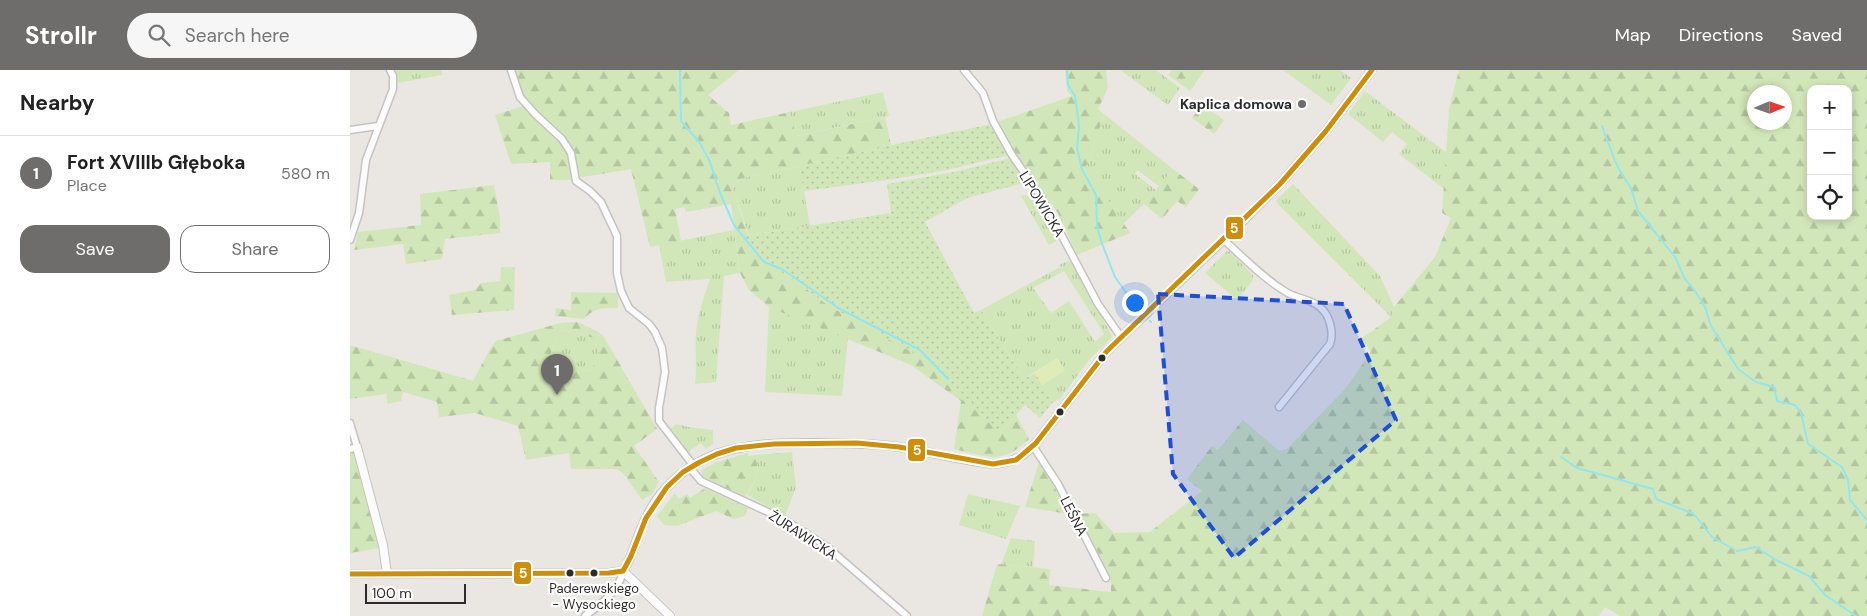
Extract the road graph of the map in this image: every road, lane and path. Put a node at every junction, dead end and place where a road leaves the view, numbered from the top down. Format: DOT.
graph roads {
  1 [pos="390,70"];
  2 [pos="511,70"];
  3 [pos="964,70"];
  4 [pos="1372,70"];
  5 [pos="378,126"];
  6 [pos="350,130"];
  7 [pos="350,240"];
  8 [pos="1224,240"];
  9 [pos="1121,337"];
  10 [pos="1279,408"];
  11 [pos="350,423"];
  12 [pos="1033,446"];
  13 [pos="353,448"];
  14 [pos="692,467"];
  15 [pos="623,571"];
  16 [pos="350,574"];
  17 [pos="387,574"];
  18 [pos="1106,578"];
  19 [pos="585,616"];
  20 [pos="670,616"];
  21 [pos="907,616"];
  1 -- 5 [label="street"];
  2 -- 14 [label="street, ŻURAWICKA"];
  3 -- 9 [label="street, LIPOWICKA"];
  4 -- 8 [label="street"];
  5 -- 6 [label="street"];
  5 -- 7 [label="street"];
  8 -- 9 [label="street"];
  8 -- 10 [label="street"];
  9 -- 12 [label="street"];
  11 -- 13 [label="street"];
  12 -- 14 [label="street"];
  12 -- 18 [label="street, LEŚNA"];
  13 -- 17 [label="street"];
  14 -- 15 [label="street"];
  14 -- 21 [label="street, ŻURAWICKA"];
  15 -- 17 [label="street"];
  15 -- 19 [label="street"];
  15 -- 20 [label="street"];
  16 -- 17 [label="street"];
}
